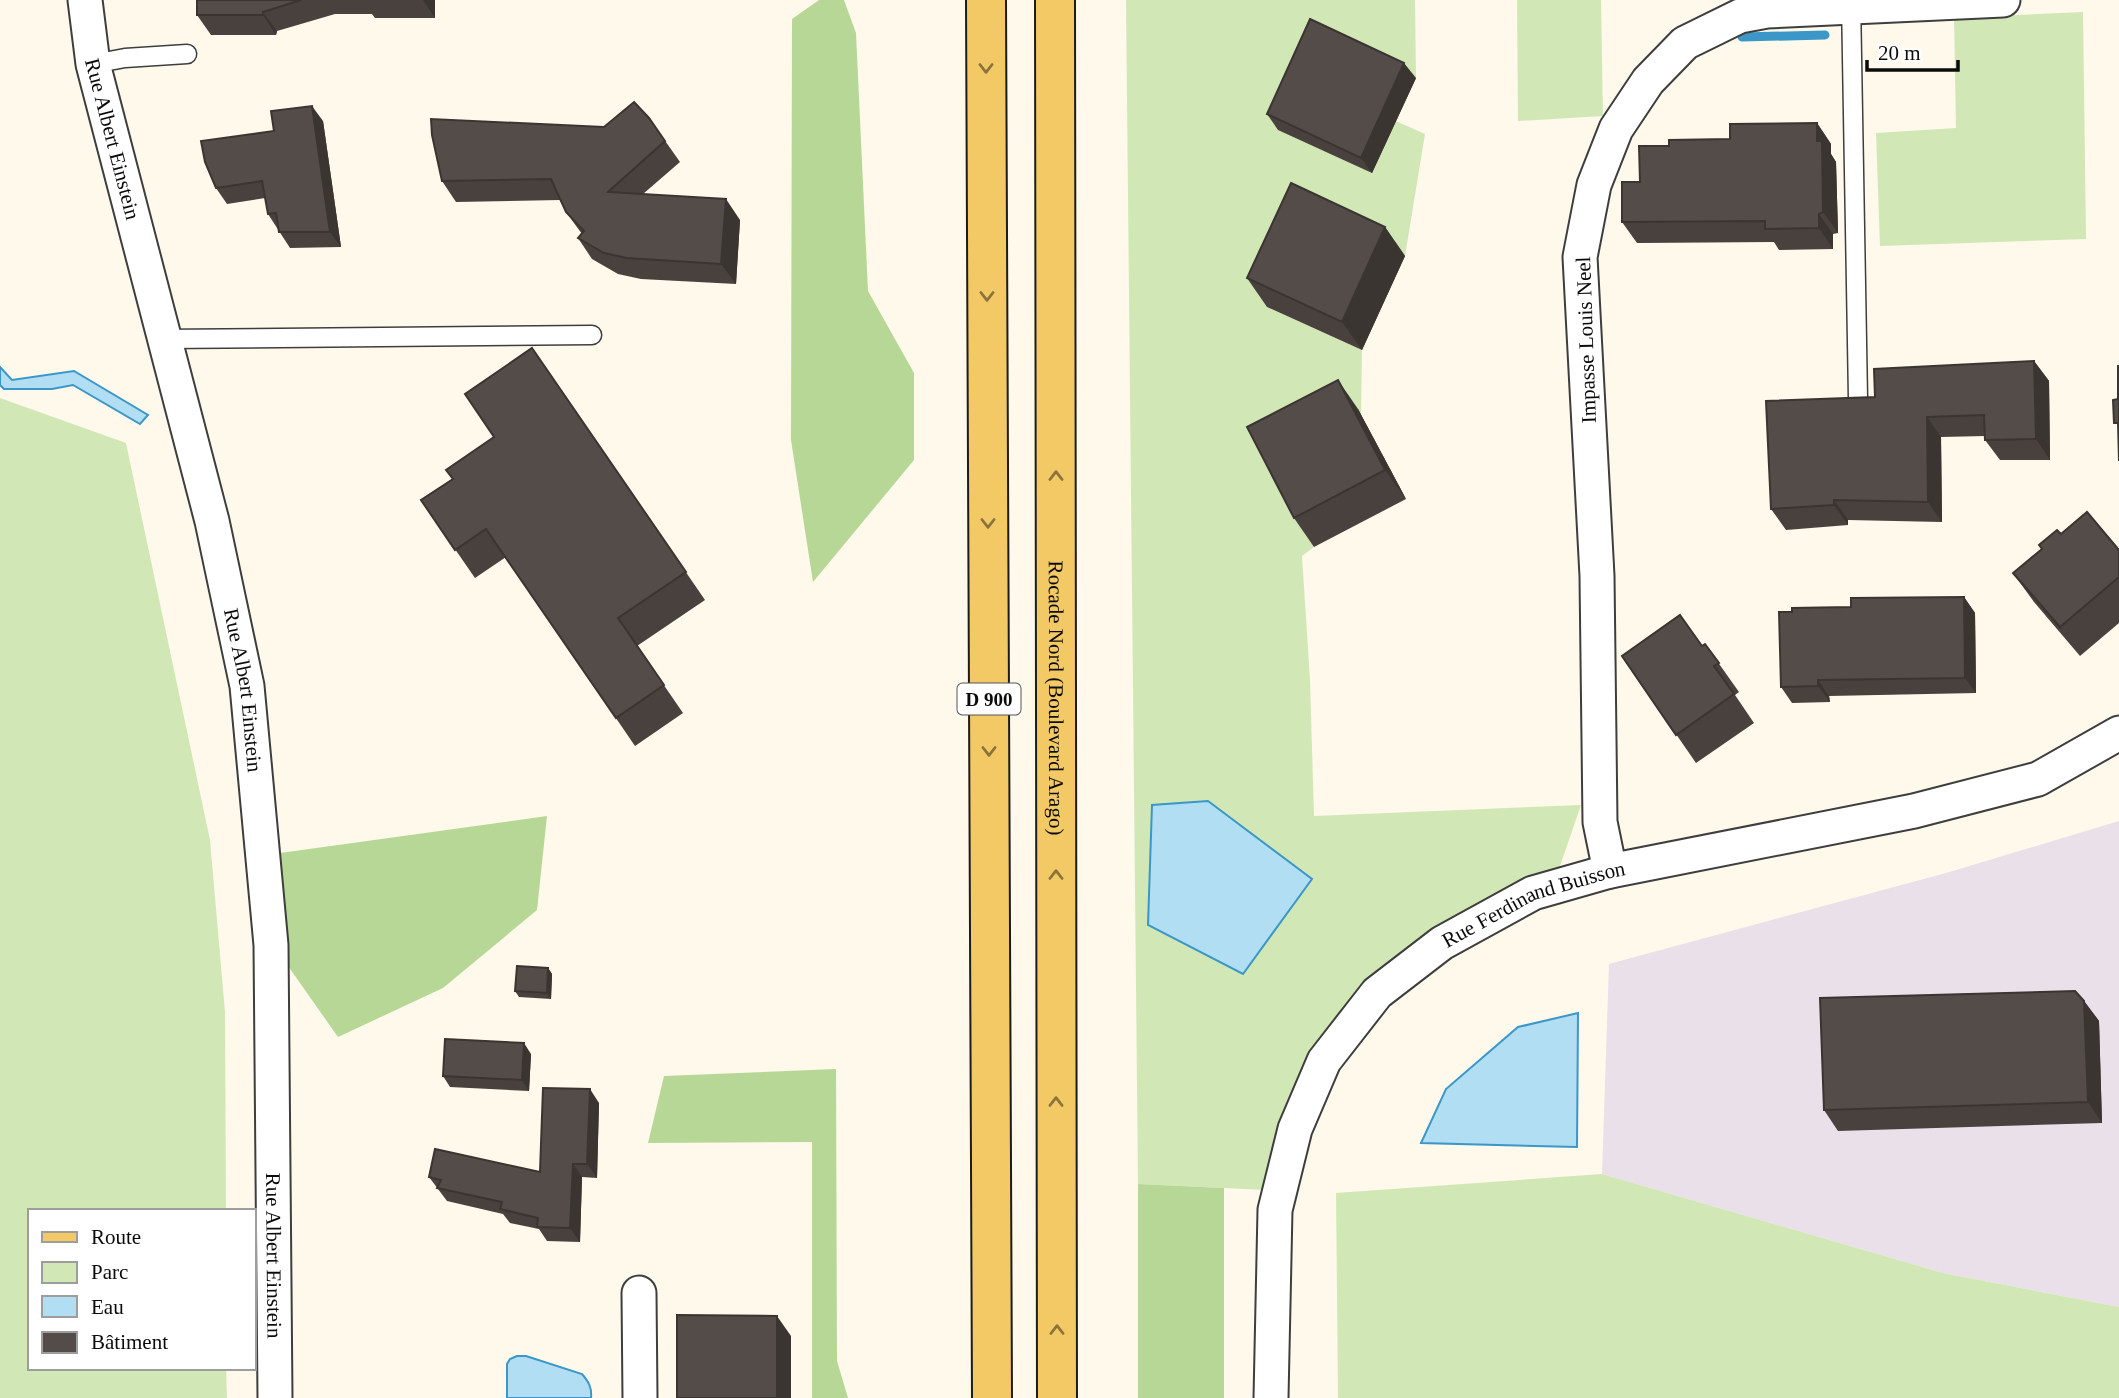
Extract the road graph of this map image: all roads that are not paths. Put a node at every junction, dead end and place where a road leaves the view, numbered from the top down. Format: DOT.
graph roads {
  1 [pos="85,0"];
  2 [pos="986,0"];
  3 [pos="1055,0"];
  4 [pos="2003,0"];
  5 [pos="1851,4"];
  6 [pos="187,54"];
  7 [pos="93,64"];
  8 [pos="592,335"];
  9 [pos="163,339"];
  10 [pos="1858,399"];
  11 [pos="2119,733"];
  12 [pos="1609,871"];
  13 [pos="639,1293"];
  14 [pos="275,1398"];
  15 [pos="640,1398"];
  16 [pos="992,1398"];
  17 [pos="1057,1398"];
  18 [pos="1271,1398"];
  1 -- 7 [label="street, Rue Albert Einstein"];
  2 -- 16 [label="main road, D 900, one-way"];
  17 -- 3 [label="main road, Rocade Nord (Boulevard Arago), one-way"];
  4 -- 5 [label="street, Impasse Louis Neel"];
  5 -- 10 [label="lane"];
  5 -- 12 [label="street, Impasse Louis Neel"];
  6 -- 7 [label="lane"];
  7 -- 9 [label="street, Rue Albert Einstein"];
  8 -- 9 [label="lane"];
  9 -- 14 [label="street, Rue Albert Einstein"];
  11 -- 12 [label="street, Rue Ferdinand Buisson"];
  12 -- 18 [label="street, Rue Ferdinand Buisson"];
  13 -- 15 [label="street"];
}
